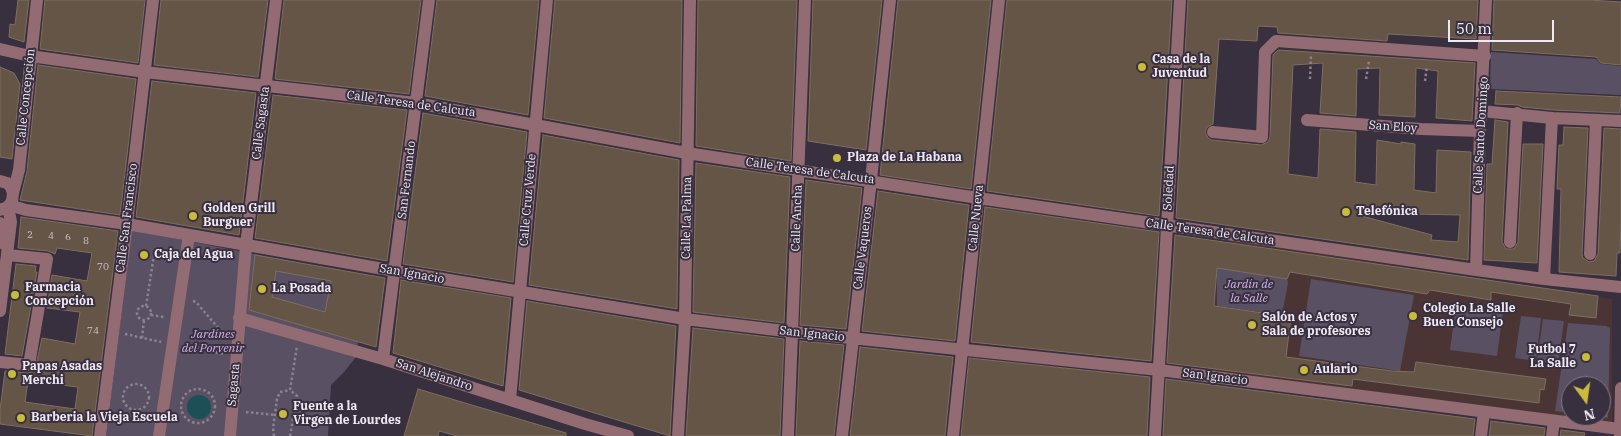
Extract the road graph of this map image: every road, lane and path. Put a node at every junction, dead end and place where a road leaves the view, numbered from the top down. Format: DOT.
graph roads {
  1 [pos="37,0"];
  2 [pos="153,0"];
  3 [pos="276,0"];
  4 [pos="429,0"];
  5 [pos="547,0"];
  6 [pos="690,0"];
  7 [pos="805,0"];
  8 [pos="890,0"];
  9 [pos="1000,0"];
  10 [pos="1180,0"];
  11 [pos="1486,0"];
  12 [pos="1312,43"];
  13 [pos="1371,48"];
  14 [pos="0,50"];
  15 [pos="1429,52"];
  16 [pos="30,56"];
  17 [pos="1485,56"];
  18 [pos="145,72"];
  19 [pos="1310,79"];
  20 [pos="1366,79"];
  21 [pos="1426,82"];
  22 [pos="265,87"];
  23 [pos="416,103"];
  24 [pos="1482,111"];
  25 [pos="1517,113"];
  26 [pos="1552,118"];
  27 [pos="1307,120"];
  28 [pos="1596,120"];
  29 [pos="1621,121"];
  30 [pos="535,124"];
  31 [pos="1480,131"];
  32 [pos="1213,132"];
  33 [pos="687,153"];
  34 [pos="799,171"];
  35 [pos="871,180"];
  36 [pos="0,181"];
  37 [pos="13,192"];
  38 [pos="978,198"];
  39 [pos="6,207"];
  40 [pos="0,223"];
  41 [pos="127,224"];
  42 [pos="1167,226"];
  43 [pos="189,235"];
  44 [pos="1510,242"];
  45 [pos="246,245"];
  46 [pos="187,253"];
  47 [pos="1590,254"];
  48 [pos="8,255"];
  49 [pos="1476,270"];
  50 [pos="395,271"];
  51 [pos="1544,279"];
  52 [pos="1621,287"];
  53 [pos="519,292"];
  54 [pos="196,302"];
  55 [pos="146,306"];
  56 [pos="0,311"];
  57 [pos="239,318"];
  58 [pos="685,319"];
  59 [pos="144,320"];
  60 [pos="793,332"];
  61 [pos="299,335"];
  62 [pos="225,336"];
  63 [pos="142,338"];
  64 [pos="852,338"];
  65 [pos="961,350"];
  66 [pos="384,359"];
  67 [pos="0,362"];
  68 [pos="1158,370"];
  69 [pos="145,387"];
  70 [pos="1621,388"];
  71 [pos="290,390"];
  72 [pos="211,395"];
  73 [pos="510,400"];
  74 [pos="232,411"];
  75 [pos="1484,412"];
  76 [pos="275,415"];
  77 [pos="294,418"];
  78 [pos="1554,420"];
  79 [pos="328,425"];
  80 [pos="583,430"];
  81 [pos="1620,432"];
  82 [pos="100,436"];
  83 [pos="159,436"];
  84 [pos="230,436"];
  85 [pos="274,436"];
  86 [pos="290,436"];
  87 [pos="628,436"];
  88 [pos="678,436"];
  89 [pos="788,436"];
  90 [pos="842,436"];
  91 [pos="953,436"];
  92 [pos="1155,436"];
  93 [pos="1481,436"];
  94 [pos="1552,436"];
  1 -- 16 [label="street, Calle Concepción"];
  2 -- 18 [label="street, Calle San Francisco"];
  3 -- 22 [label="street, Calle Sagasta"];
  4 -- 23 [label="street, San Fernando"];
  5 -- 30 [label="street, Calle Cruz Verde"];
  6 -- 33 [label="street, Calle La Palma"];
  7 -- 34 [label="street, Calle Ancha"];
  8 -- 35 [label="street, Calle Vaqueros"];
  9 -- 38 [label="street, Calle Nueva"];
  10 -- 42 [label="street, Soledad"];
  11 -- 17 [label="street, Calle Santo Domingo"];
  12 -- 13 [label="street"];
  12 -- 19 [label="path"];
  12 -- 32 [label="street"];
  13 -- 15 [label="street"];
  13 -- 20 [label="path"];
  14 -- 16 [label="street, Calle Teresa de Calcuta"];
  15 -- 17 [label="street"];
  15 -- 21 [label="path"];
  16 -- 18 [label="street, Calle Teresa de Calcuta"];
  16 -- 37 [label="street, Calle Concepción"];
  17 -- 24 [label="street, Calle Santo Domingo"];
  18 -- 22 [label="street, Calle Teresa de Calcuta"];
  18 -- 41 [label="street, Calle San Francisco"];
  22 -- 23 [label="street, Calle Teresa de Calcuta"];
  22 -- 45 [label="street, Calle Sagasta"];
  23 -- 30 [label="street, Calle Teresa de Calcuta"];
  23 -- 50 [label="street, San Fernando"];
  24 -- 25 [label="street"];
  24 -- 31 [label="street, Calle Santo Domingo"];
  25 -- 26 [label="street"];
  25 -- 44 [label="street"];
  26 -- 28 [label="street"];
  26 -- 51 [label="street"];
  27 -- 31 [label="street, San Eloy"];
  28 -- 29 [label="street"];
  28 -- 47 [label="street"];
  30 -- 33 [label="street, Calle Teresa de Calcuta"];
  30 -- 53 [label="street, Calle Cruz Verde"];
  31 -- 49 [label="street, Calle Santo Domingo"];
  33 -- 34 [label="street, Calle Teresa de Calcuta"];
  33 -- 58 [label="street, Calle La Palma"];
  34 -- 35 [label="street, Calle Teresa de Calcuta"];
  34 -- 60 [label="street, Calle Ancha"];
  35 -- 38 [label="street, Calle Teresa de Calcuta"];
  35 -- 64 [label="street, Calle Vaqueros"];
  36 -- 37 [label="street"];
  37 -- 39 [label="street, Calle Concepción"];
  38 -- 42 [label="street, Calle Teresa de Calcuta"];
  38 -- 65 [label="street, Calle Nueva"];
  39 -- 41 [label="street, San Ignacio"];
  39 -- 48 [label="street"];
  40 -- 48 [label="street"];
  41 -- 43 [label="street, San Ignacio"];
  41 -- 82 [label="street, Calle San Francisco"];
  42 -- 49 [label="street, Calle Teresa de Calcuta"];
  42 -- 68 [label="street, Soledad"];
  43 -- 45 [label="street, San Ignacio"];
  43 -- 46 [label="street"];
  45 -- 50 [label="street, San Ignacio"];
  45 -- 57 [label="street, Sagasta"];
  46 -- 55 [label="path"];
  46 -- 83 [label="street"];
  48 -- 56 [label="street"];
  48 -- 67 [label="street"];
  49 -- 51 [label="street, Calle Teresa de Calcuta"];
  50 -- 53 [label="street, San Ignacio"];
  50 -- 66 [label="street, San Fernando"];
  51 -- 52 [label="street, Calle Teresa de Calcuta"];
  53 -- 58 [label="street, San Ignacio"];
  53 -- 73 [label="street, Calle Cruz Verde"];
  54 -- 62 [label="path"];
  55 -- 59 [label="path"];
  55 -- 59 [label="path"];
  57 -- 61 [label="street, San Alejandro"];
  57 -- 74 [label="street, Sagasta"];
  58 -- 60 [label="street, San Ignacio"];
  58 -- 88 [label="street, Calle La Palma"];
  59 -- 63 [label="path"];
  60 -- 64 [label="street, San Ignacio"];
  60 -- 89 [label="street, Calle Ancha"];
  61 -- 66 [label="street, San Alejandro"];
  61 -- 71 [label="path"];
  64 -- 65 [label="street, San Ignacio"];
  64 -- 90 [label="street, Calle Vaqueros"];
  65 -- 68 [label="street, San Ignacio"];
  65 -- 91 [label="street, Calle Nueva"];
  66 -- 73 [label="street, San Alejandro"];
  68 -- 75 [label="street, San Ignacio"];
  68 -- 92 [label="street, Soledad"];
  69 -- 69 [label="path"];
  70 -- 81 [label="street"];
  71 -- 76 [label="path"];
  71 -- 77 [label="path"];
  72 -- 72 [label="path"];
  73 -- 80 [label="street, San Alejandro"];
  74 -- 76 [label="path"];
  74 -- 84 [label="street, Sagasta"];
  75 -- 78 [label="street, San Ignacio"];
  75 -- 93 [label="street"];
  76 -- 85 [label="path"];
  77 -- 79 [label="path"];
  77 -- 86 [label="path"];
  78 -- 81 [label="street, San Ignacio"];
  78 -- 94 [label="street"];
  80 -- 87 [label="street, San Alejandro"];
}
